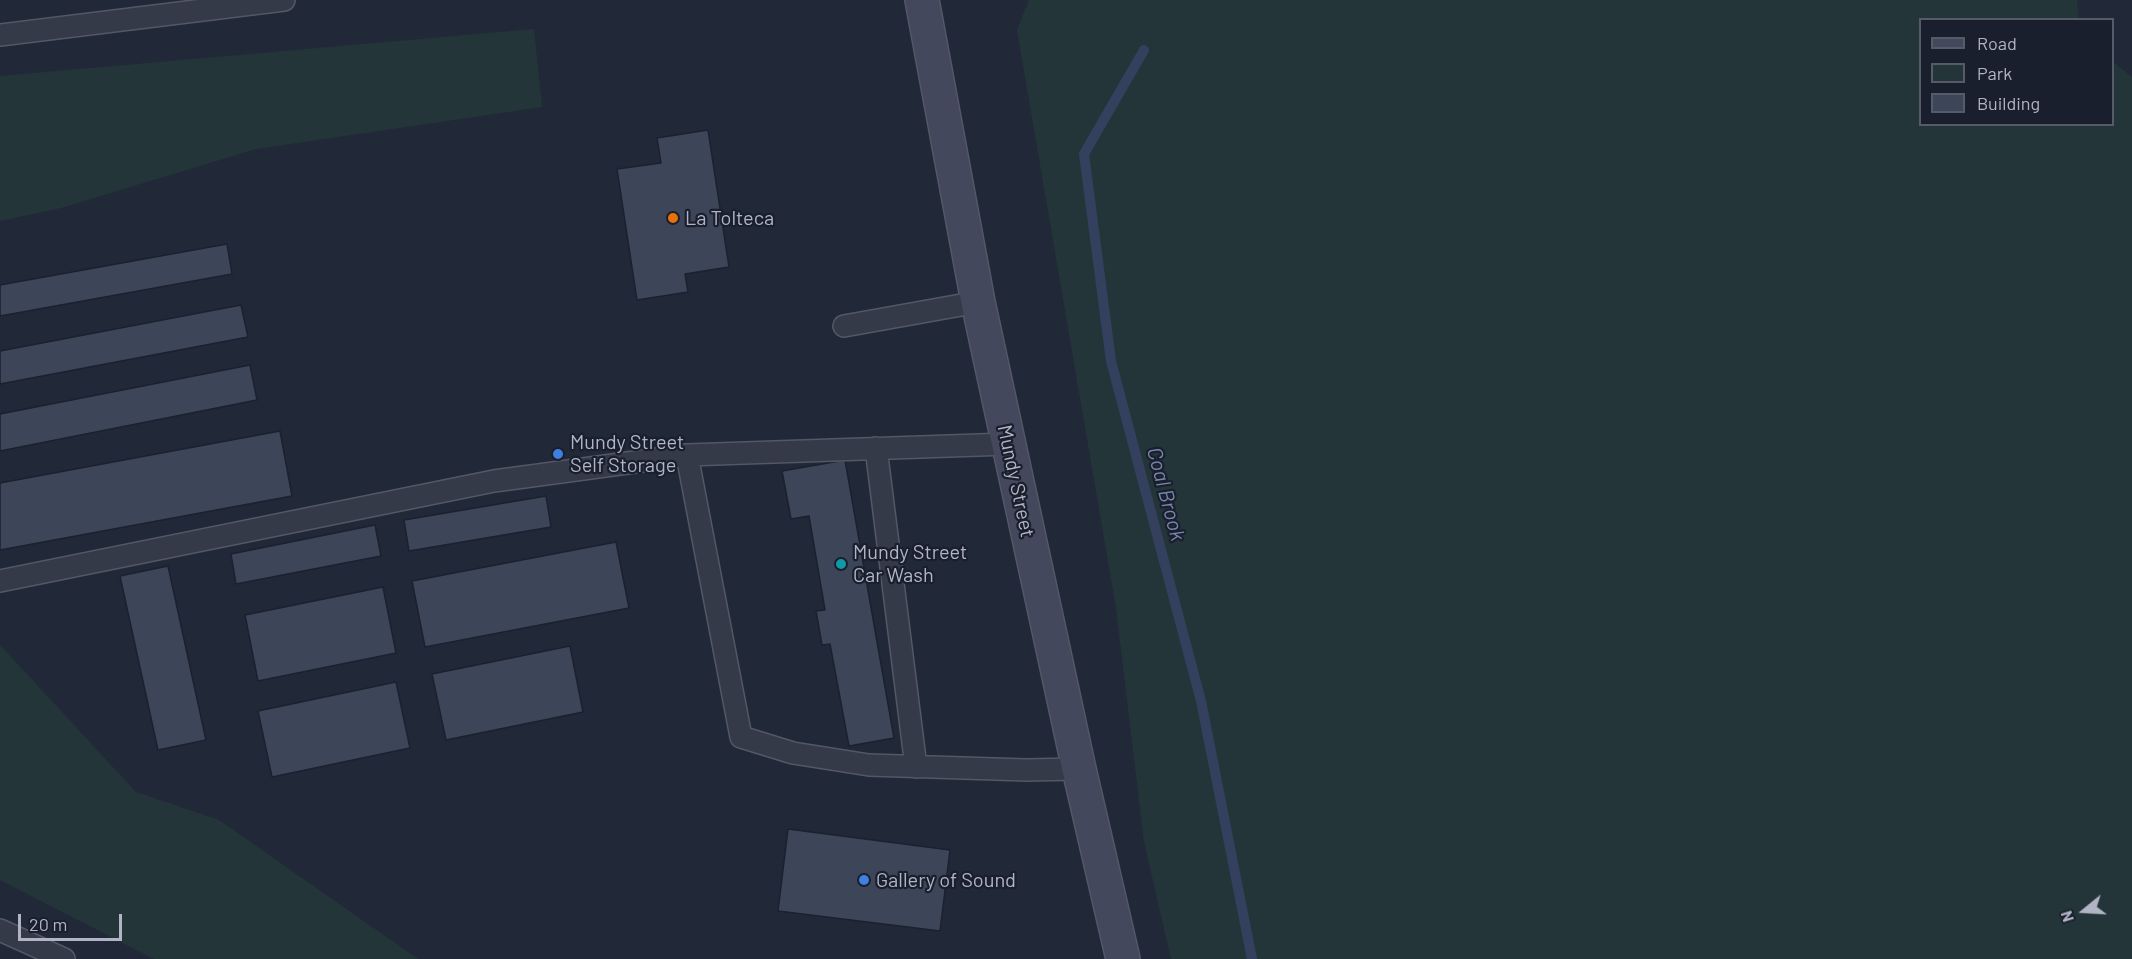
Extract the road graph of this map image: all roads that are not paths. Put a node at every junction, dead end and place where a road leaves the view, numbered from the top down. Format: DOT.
graph roads {
  1 [pos="284,0"];
  2 [pos="922,0"];
  3 [pos="0,35"];
  4 [pos="978,302"];
  5 [pos="844,326"];
  6 [pos="1008,444"];
  7 [pos="876,448"];
  8 [pos="687,455"];
  9 [pos="0,581"];
  10 [pos="916,767"];
  11 [pos="1079,769"];
  12 [pos="0,930"];
  13 [pos="64,959"];
  14 [pos="1123,959"];
  1 -- 3 [label="lane"];
  2 -- 4 [label="main road, Mundy Street"];
  4 -- 5 [label="lane"];
  4 -- 6 [label="main road, Mundy Street"];
  6 -- 7 [label="lane"];
  6 -- 11 [label="main road, Mundy Street"];
  7 -- 8 [label="lane"];
  7 -- 10 [label="lane"];
  8 -- 9 [label="lane"];
  8 -- 10 [label="lane"];
  10 -- 11 [label="lane"];
  11 -- 14 [label="main road, Mundy Street"];
  12 -- 13 [label="lane"];
}
